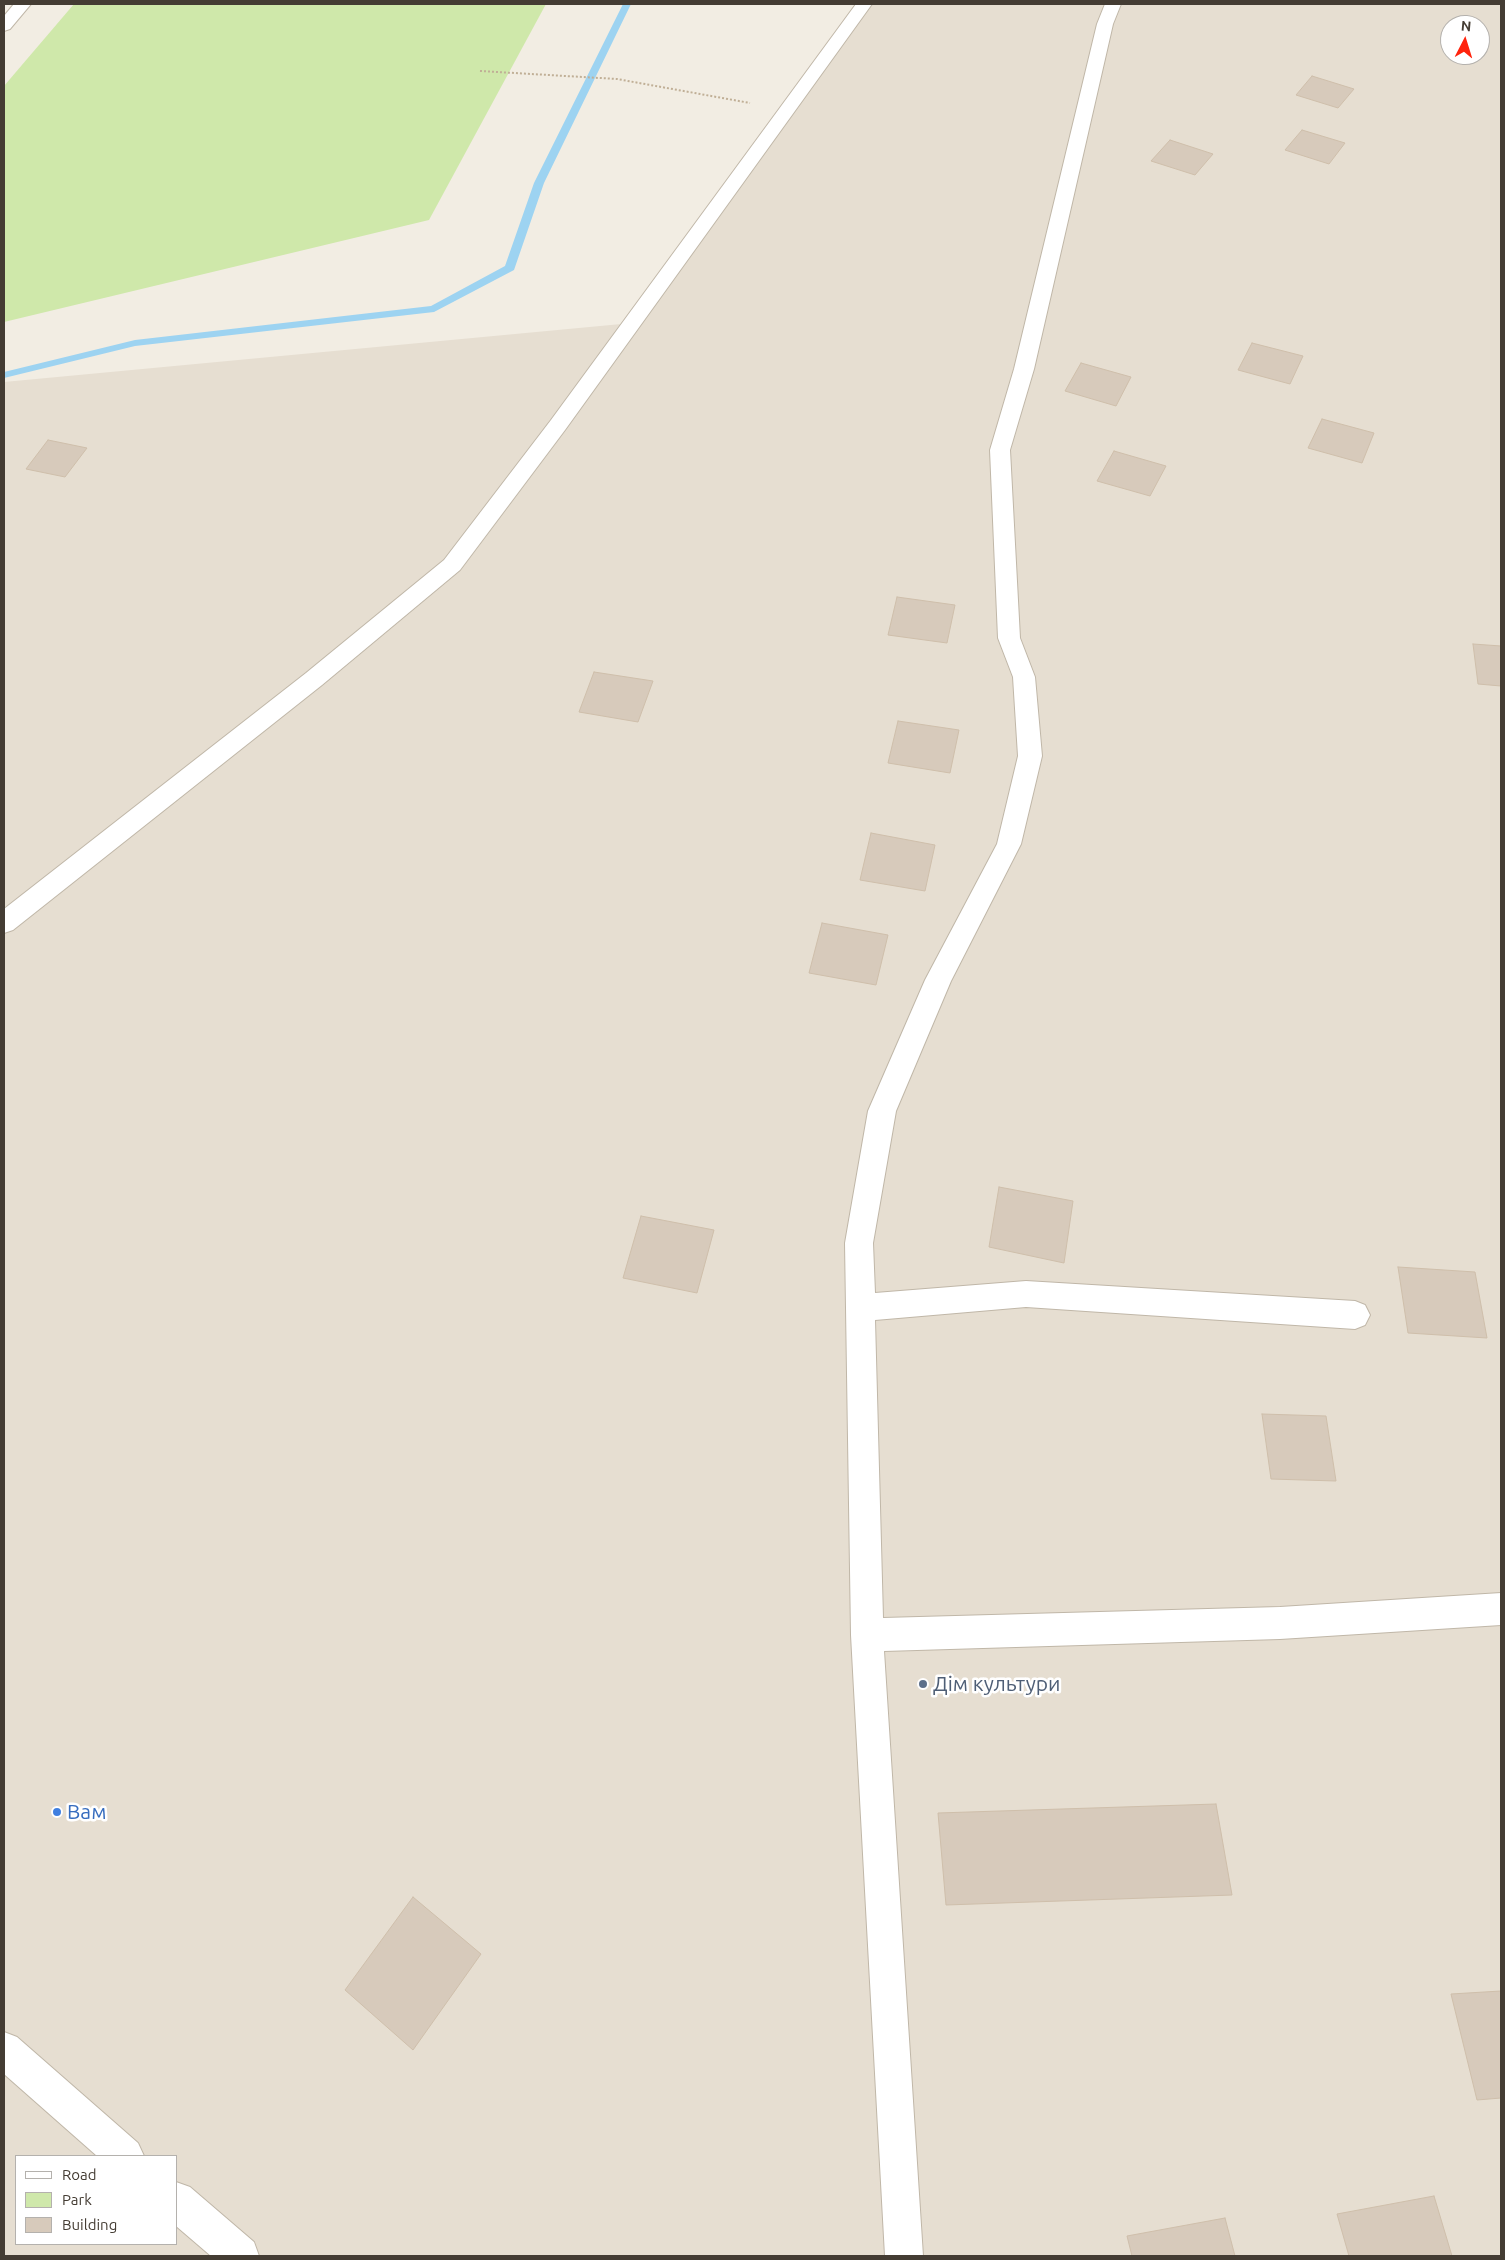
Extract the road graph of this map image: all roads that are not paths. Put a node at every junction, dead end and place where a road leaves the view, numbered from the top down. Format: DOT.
graph roads {
  1 [pos="23,4"];
  2 [pos="864,4"];
  3 [pos="1113,4"];
  4 [pos="4,26"];
  5 [pos="4,922"];
  6 [pos="860,1308"];
  7 [pos="1355,1315"];
  8 [pos="1501,1609"];
  9 [pos="868,1635"];
  10 [pos="4,2050"];
  11 [pos="124,2155"];
  12 [pos="178,2203"];
  13 [pos="240,2256"];
  14 [pos="904,2256"];
  1 -- 4 [label="street"];
  2 -- 5 [label="street"];
  3 -- 6 [label="street"];
  6 -- 7 [label="street"];
  6 -- 9 [label="street"];
  8 -- 9 [label="street"];
  9 -- 14 [label="street"];
  10 -- 11 [label="street"];
  12 -- 13 [label="street"];
}
